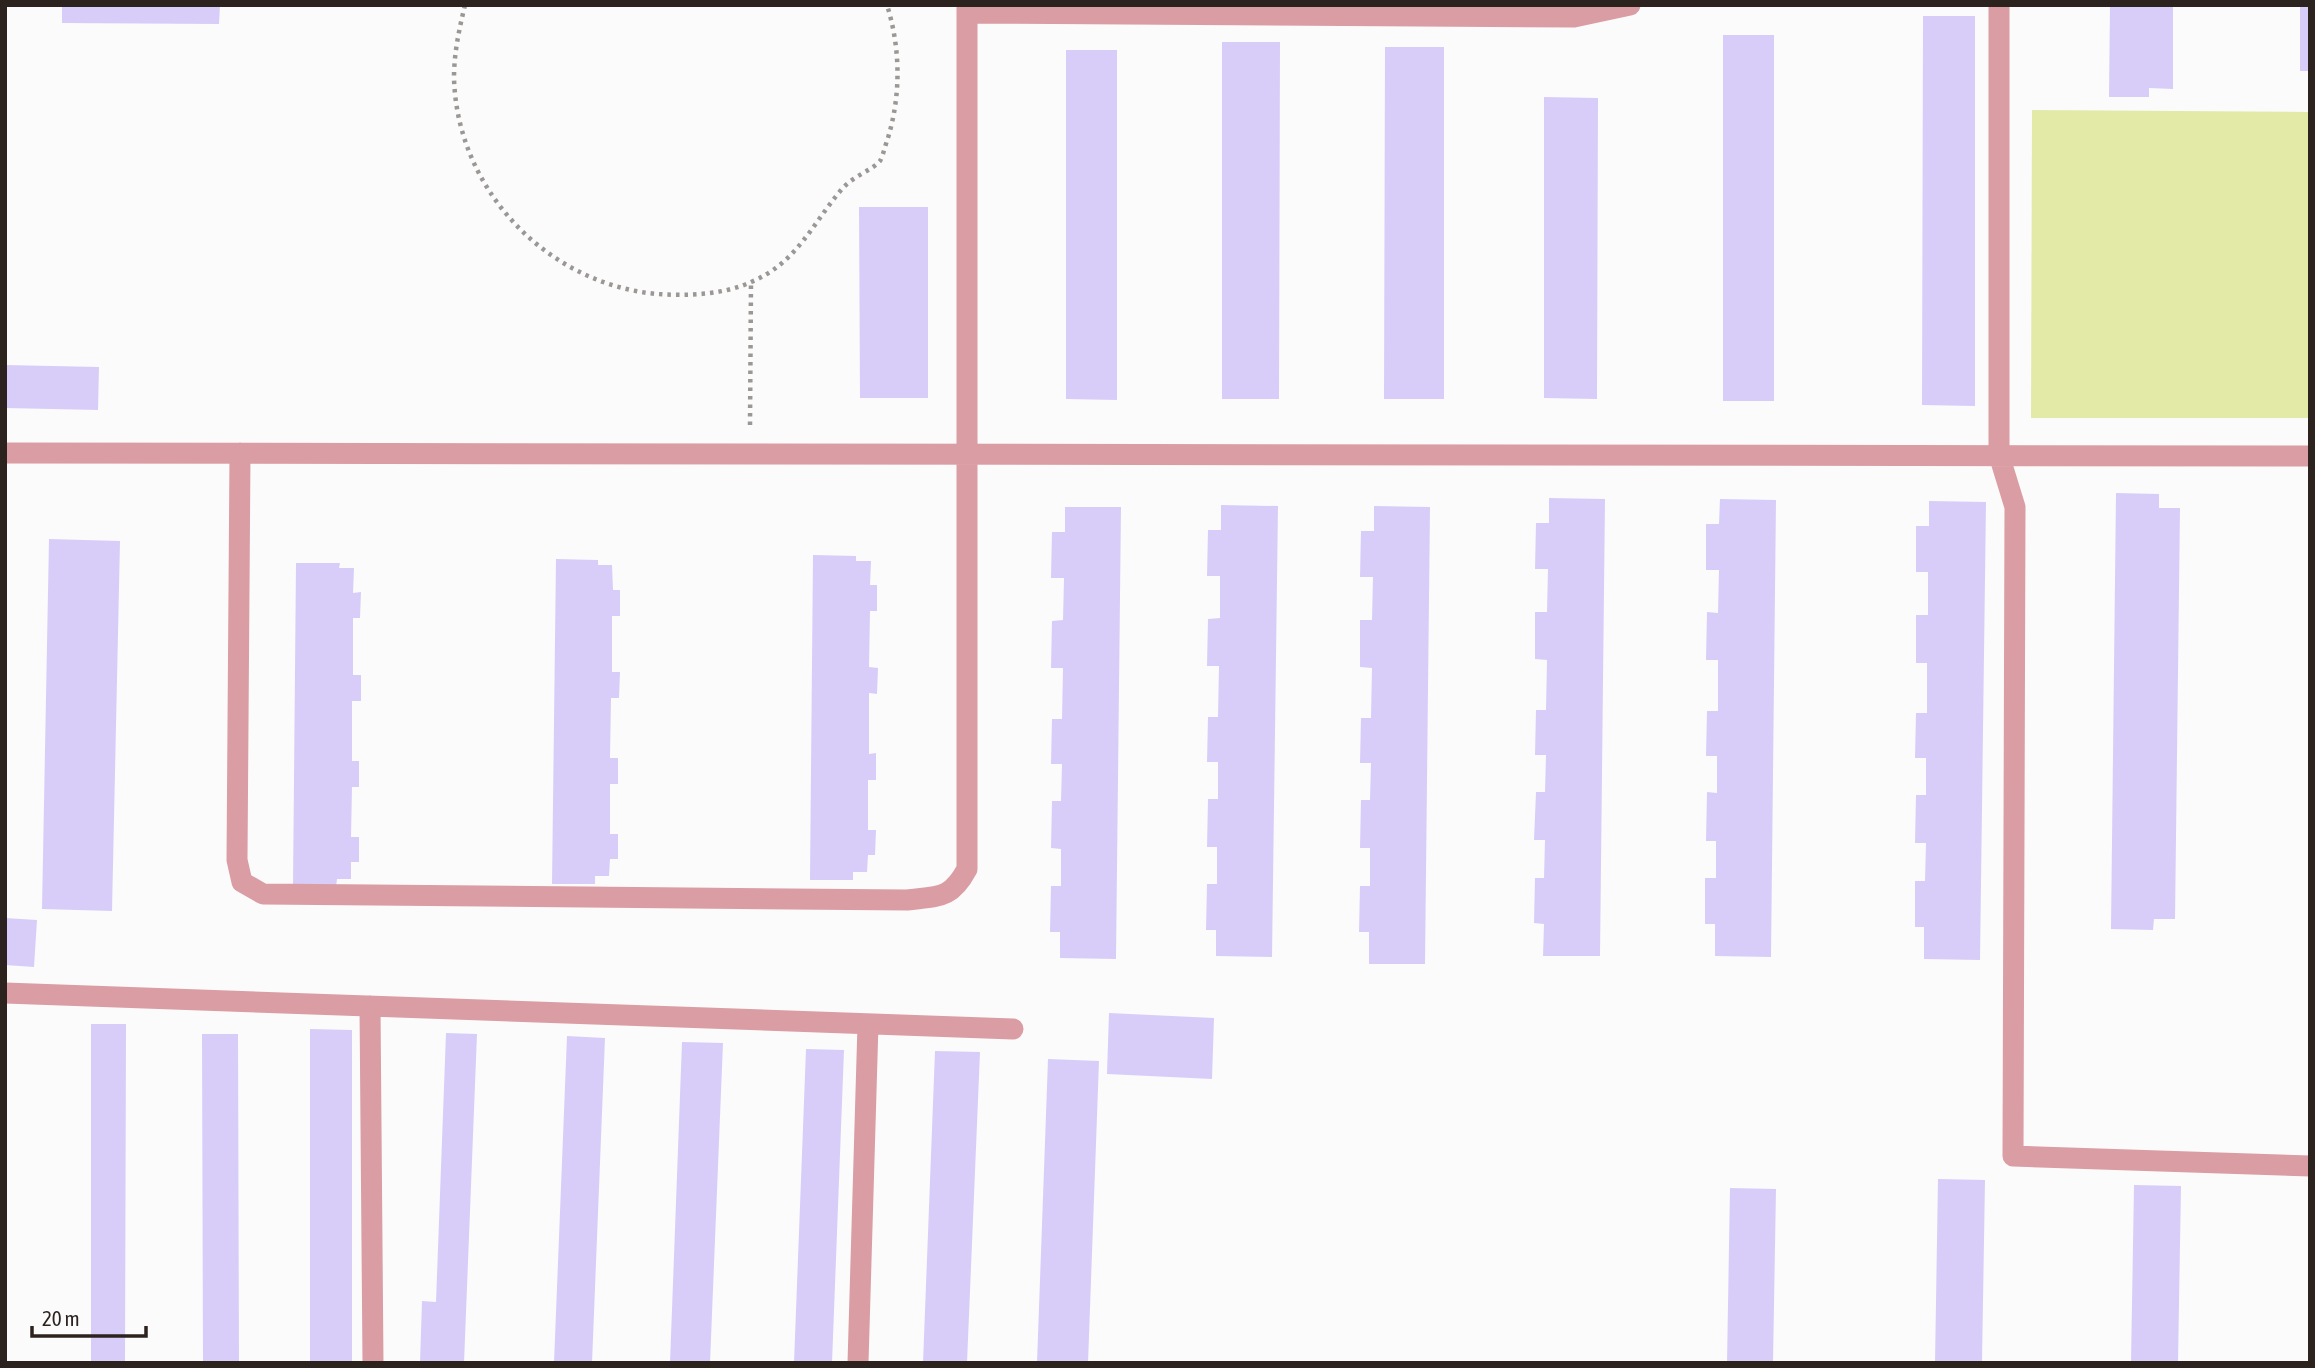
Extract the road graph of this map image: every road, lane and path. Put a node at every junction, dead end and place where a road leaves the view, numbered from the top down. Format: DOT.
graph roads {
  1 [pos="465,5"];
  2 [pos="887,5"];
  3 [pos="1630,5"];
  4 [pos="1999,5"];
  5 [pos="967,9"];
  6 [pos="751,283"];
  7 [pos="5,453"];
  8 [pos="240,453"];
  9 [pos="750,454"];
  10 [pos="968,454"];
  11 [pos="1999,455"];
  12 [pos="2310,456"];
  13 [pos="5,993"];
  14 [pos="370,1006"];
  15 [pos="868,1024"];
  16 [pos="1013,1029"];
  17 [pos="2310,1166"];
  18 [pos="373,1363"];
  19 [pos="858,1363"];
  1 -- 6 [label="path"];
  2 -- 6 [label="path"];
  3 -- 5 [label="street"];
  4 -- 11 [label="street"];
  5 -- 10 [label="street"];
  6 -- 9 [label="path"];
  7 -- 8 [label="street"];
  8 -- 9 [label="street"];
  8 -- 10 [label="street"];
  9 -- 10 [label="street"];
  10 -- 11 [label="street"];
  11 -- 12 [label="street"];
  11 -- 17 [label="street"];
  13 -- 14 [label="street"];
  14 -- 15 [label="street"];
  14 -- 18 [label="street"];
  15 -- 16 [label="street"];
  15 -- 19 [label="street"];
}
